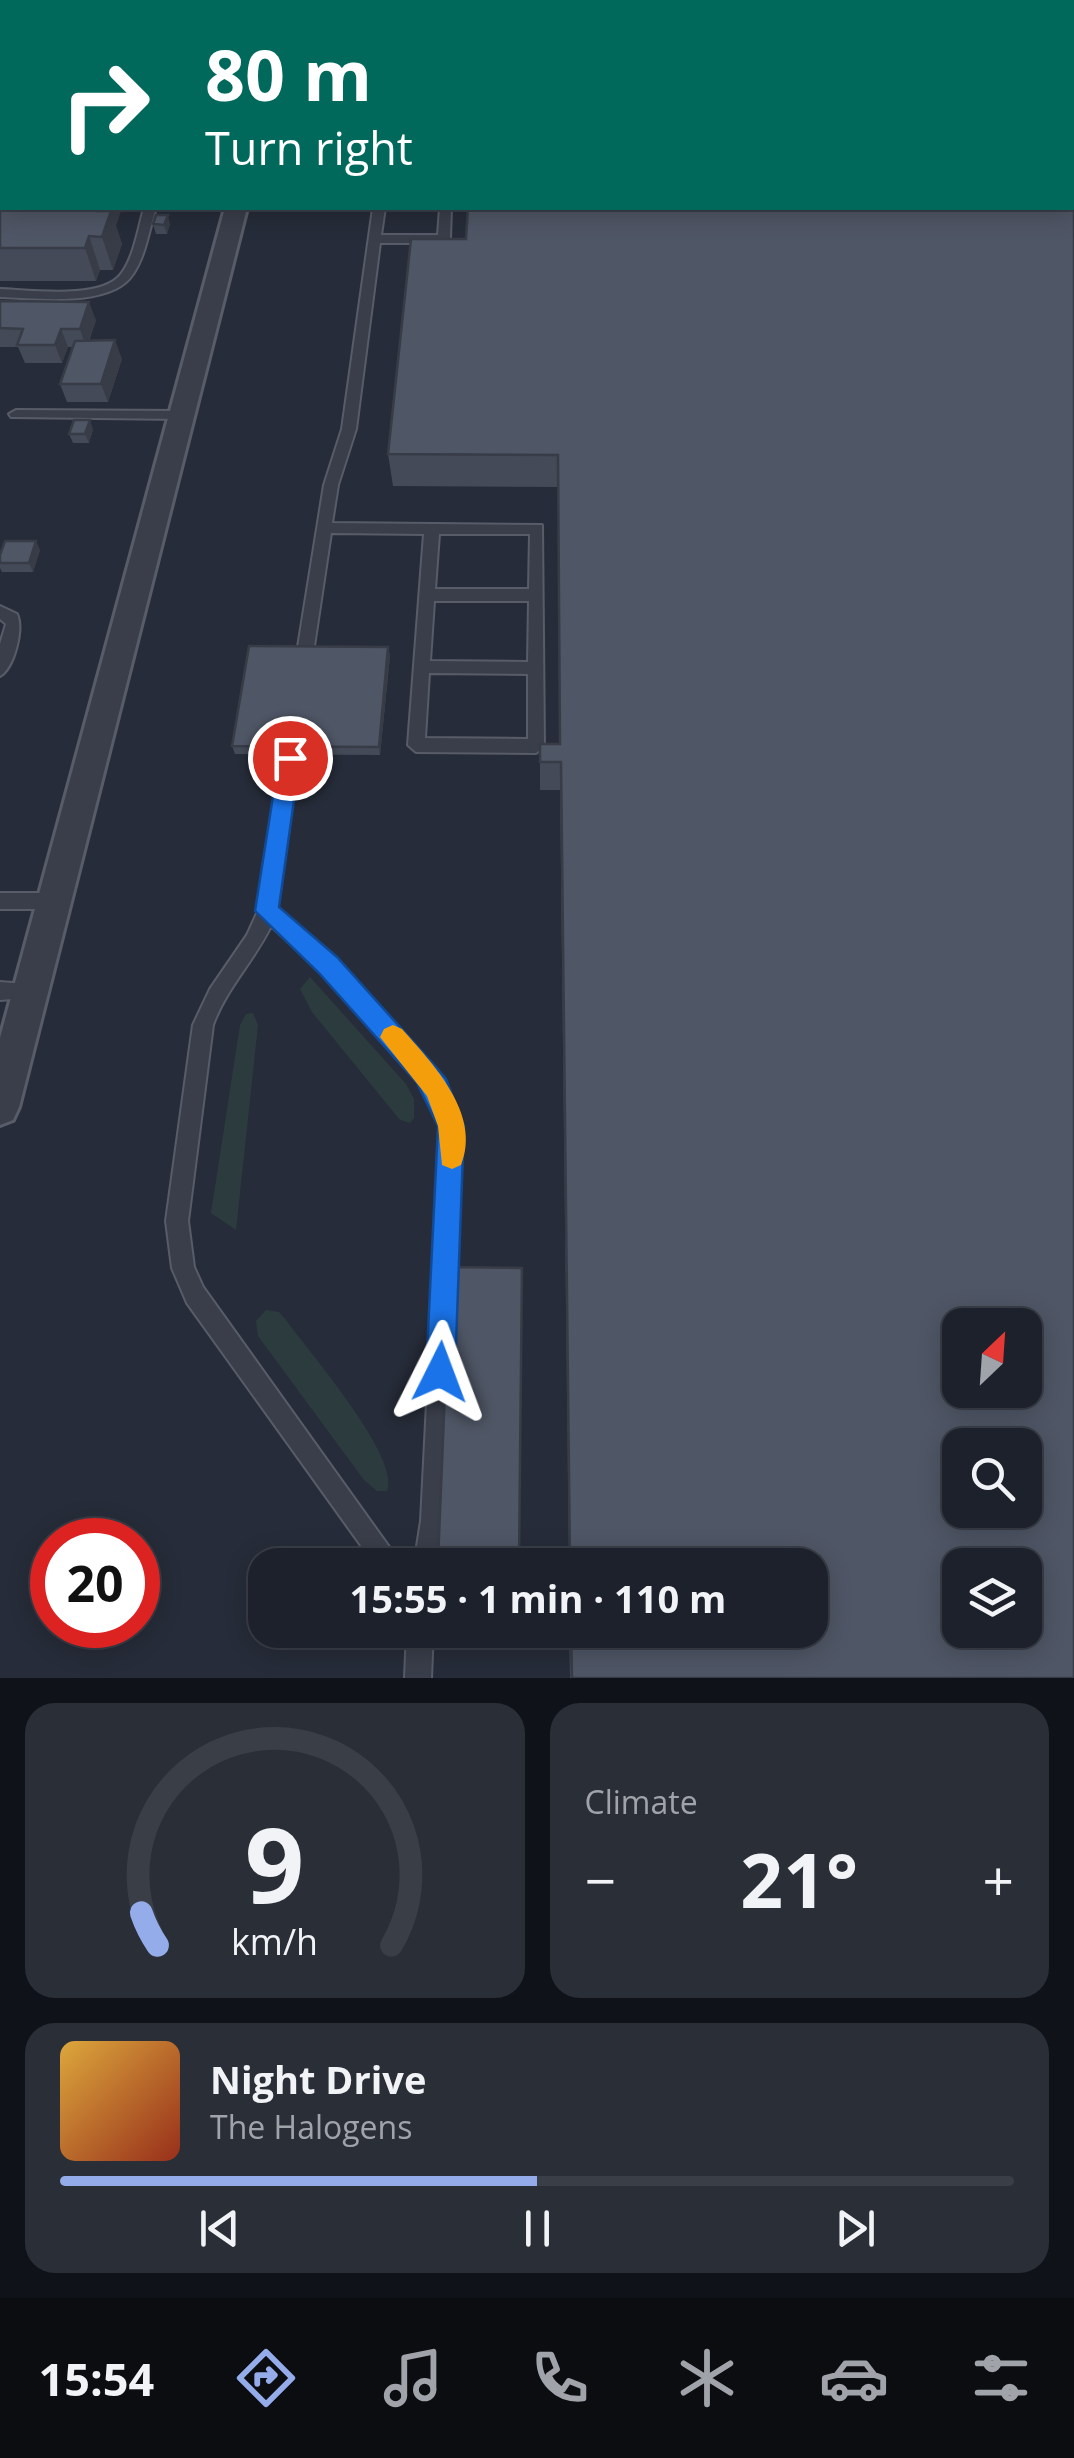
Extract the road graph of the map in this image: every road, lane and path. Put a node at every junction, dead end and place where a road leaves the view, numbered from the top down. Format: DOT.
graph roads {
  1 [pos="149,210"];
  2 [pos="235,210"];
  3 [pos="379,210"];
  4 [pos="446,210"];
  5 [pos="374,238"];
  6 [pos="0,293"];
  7 [pos="16,414"];
  8 [pos="182,415"];
  9 [pos="325,528"];
  10 [pos="432,529"];
  11 [pos="427,595"];
  12 [pos="537,595"];
  13 [pos="0,612"];
  14 [pos="305,652"];
  15 [pos="422,667"];
  16 [pos="537,668"];
  17 [pos="0,670"];
  18 [pos="290,758"];
  19 [pos="0,901"];
  20 [pos="54,901"];
  21 [pos="267,911"];
  22 [pos="0,991"];
  23 [pos="30,991"];
  24 [pos="0,1106"];
  25 [pos="378,1548"];
  26 [pos="428,1548"];
  27 [pos="419,1648"];
  28 [pos="418,1678"];
  1 -- 6 [label="lane"];
  2 -- 8 [label="street"];
  3 -- 5 [label="lane"];
  4 -- 5 [label="lane"];
  5 -- 9 [label="lane"];
  7 -- 8 [label="lane"];
  8 -- 20 [label="street"];
  9 -- 10 [label="lane"];
  9 -- 14 [label="lane"];
  10 -- 11 [label="lane"];
  10 -- 12 [label="lane"];
  11 -- 12 [label="lane"];
  11 -- 15 [label="lane"];
  12 -- 16 [label="lane"];
  13 -- 17 [label="lane"];
  15 -- 16 [label="lane"];
  15 -- 16 [label="lane"];
  18 -- 21 [label="lane"];
  19 -- 20 [label="lane"];
  20 -- 23 [label="street"];
  21 -- 25 [label="lane"];
  21 -- 26 [label="lane"];
  22 -- 23 [label="lane"];
  23 -- 24 [label="street"];
  27 -- 28 [label="lane"];
}
